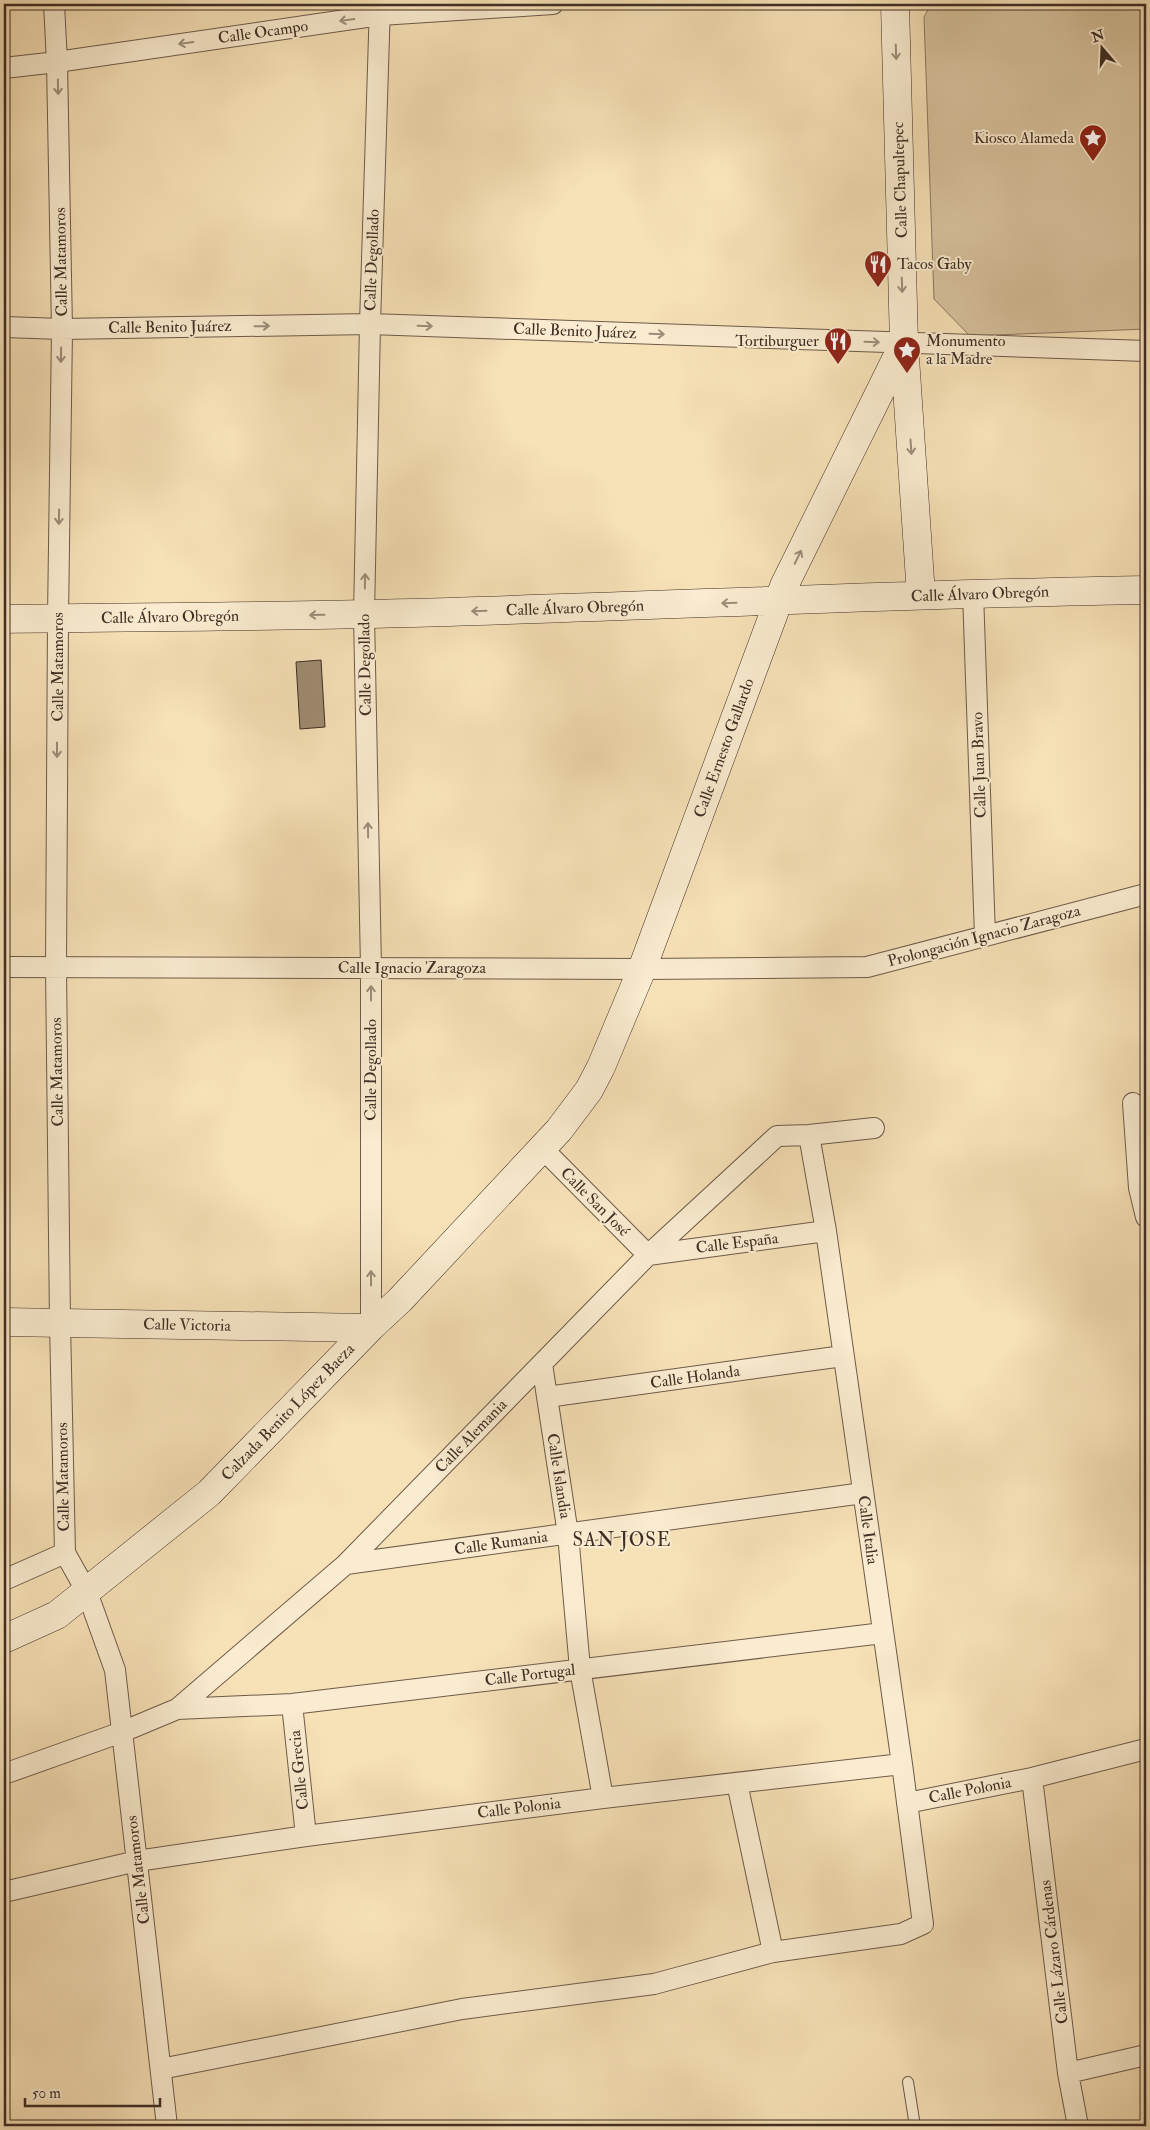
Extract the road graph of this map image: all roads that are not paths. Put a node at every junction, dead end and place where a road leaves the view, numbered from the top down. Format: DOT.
graph roads {
  1 [pos="54,4"];
  2 [pos="553,4"];
  3 [pos="895,4"];
  4 [pos="380,10"];
  5 [pos="57,62"];
  6 [pos="4,68"];
  7 [pos="370,324"];
  8 [pos="4,328"];
  9 [pos="62,329"];
  10 [pos="904,343"];
  11 [pos="1146,352"];
  12 [pos="1146,590"];
  13 [pos="973,593"];
  14 [pos="921,595"];
  15 [pos="778,602"];
  16 [pos="364,614"];
  17 [pos="58,618"];
  18 [pos="4,619"];
  19 [pos="1146,894"];
  20 [pos="985,936"];
  21 [pos="4,967"];
  22 [pos="56,967"];
  23 [pos="371,968"];
  24 [pos="821,968"];
  25 [pos="642,969"];
  26 [pos="1133,1103"];
  27 [pos="874,1128"];
  28 [pos="809,1136"];
  29 [pos="542,1148"];
  30 [pos="1143,1187"];
  31 [pos="1146,1217"];
  32 [pos="826,1231"];
  33 [pos="648,1255"];
  34 [pos="4,1322"];
  35 [pos="60,1323"];
  36 [pos="370,1327"];
  37 [pos="844,1356"];
  38 [pos="542,1364"];
  39 [pos="547,1397"];
  40 [pos="863,1493"];
  41 [pos="568,1534"];
  42 [pos="65,1553"];
  43 [pos="346,1564"];
  44 [pos="4,1580"];
  45 [pos="87,1592"];
  46 [pos="883,1633"];
  47 [pos="4,1639"];
  48 [pos="580,1669"];
  49 [pos="292,1704"];
  50 [pos="177,1709"];
  51 [pos="122,1732"];
  52 [pos="1146,1749"];
  53 [pos="902,1764"];
  54 [pos="4,1774"];
  55 [pos="1032,1778"];
  56 [pos="738,1783"];
  57 [pos="603,1798"];
  58 [pos="907,1803"];
  59 [pos="306,1836"];
  60 [pos="137,1861"];
  61 [pos="4,1892"];
  62 [pos="773,1952"];
  63 [pos="1146,2055"];
  64 [pos="161,2069"];
  65 [pos="1068,2073"];
  66 [pos="908,2082"];
  67 [pos="167,2126"];
  68 [pos="915,2126"];
  69 [pos="1078,2126"];
  1 -- 5 [label="street, Calle Matamoros"];
  2 -- 4 [label="street, Calle Ocampo"];
  3 -- 10 [label="street, Calle Chapultepec, one-way"];
  4 -- 5 [label="street, Calle Ocampo, one-way"];
  4 -- 7 [label="street, Calle Degollado"];
  5 -- 6 [label="street, Calle Ocampo"];
  5 -- 9 [label="street, Calle Matamoros, one-way"];
  9 -- 7 [label="street, Calle Benito Juárez, one-way"];
  7 -- 10 [label="street, Calle Benito Juárez, one-way"];
  16 -- 7 [label="street, Calle Degollado, one-way"];
  8 -- 9 [label="street, Calle Benito Juárez"];
  9 -- 17 [label="street, Calle Matamoros, one-way"];
  10 -- 11 [label="street, Calle Benito Juárez"];
  10 -- 14 [label="street, Calle Chapultepec, one-way"];
  15 -- 10 [label="street, Calle Ernesto Gallardo, one-way"];
  12 -- 13 [label="street, Calle Álvaro Obregón"];
  13 -- 14 [label="street, Calle Álvaro Obregón"];
  13 -- 20 [label="street, Calle Juan Bravo"];
  14 -- 15 [label="street, Calle Álvaro Obregón"];
  15 -- 16 [label="street, Calle Álvaro Obregón, one-way"];
  15 -- 25 [label="street, Calle Ernesto Gallardo"];
  16 -- 17 [label="street, Calle Álvaro Obregón, one-way"];
  23 -- 16 [label="street, Calle Degollado, one-way"];
  17 -- 18 [label="street, Calle Álvaro Obregón"];
  17 -- 22 [label="street, Calle Matamoros, one-way"];
  19 -- 20 [label="street, Prolongación Ignacio Zaragoza"];
  20 -- 24 [label="street, Prolongación Ignacio Zaragoza"];
  21 -- 22 [label="street, Calle Ignacio Zaragoza"];
  22 -- 23 [label="street, Calle Ignacio Zaragoza"];
  22 -- 35 [label="street, Calle Matamoros"];
  23 -- 25 [label="street, Calle Ignacio Zaragoza"];
  36 -- 23 [label="street, Calle Degollado, one-way"];
  24 -- 25 [label="street, Calle Ignacio Zaragoza"];
  25 -- 29 [label="street, Calle Ernesto Gallardo"];
  26 -- 30 [label="street"];
  27 -- 28 [label="street, Calle Alemania"];
  28 -- 32 [label="street, Calle Italia"];
  28 -- 33 [label="street, Calle Alemania"];
  29 -- 33 [label="street, Calle San José"];
  29 -- 36 [label="street, Calzada Benito López Baeza"];
  30 -- 31 [label="street"];
  32 -- 33 [label="street, Calle España"];
  32 -- 37 [label="street, Calle Italia"];
  33 -- 38 [label="street, Calle Alemania"];
  34 -- 35 [label="street, Calle Victoria"];
  35 -- 36 [label="street, Calle Victoria"];
  35 -- 42 [label="street, Calle Matamoros"];
  36 -- 45 [label="street, Calzada Benito López Baeza"];
  37 -- 39 [label="street, Calle Holanda"];
  37 -- 40 [label="street, Calle Italia"];
  38 -- 39 [label="street, Calle Islandia"];
  38 -- 43 [label="street, Calle Alemania"];
  39 -- 41 [label="street, Calle Islandia"];
  40 -- 41 [label="street, Calle Rumania"];
  40 -- 46 [label="street, Calle Italia"];
  41 -- 43 [label="street, Calle Rumania"];
  41 -- 48 [label="street, Calle Islandia"];
  42 -- 44 [label="street"];
  42 -- 45 [label="street, Calle Matamoros"];
  43 -- 50 [label="street, Calle Alemania"];
  45 -- 47 [label="street, Calzada Benito López Baeza"];
  45 -- 51 [label="street, Calle Matamoros"];
  46 -- 48 [label="street, Calle Portugal"];
  46 -- 53 [label="street, Calle Italia"];
  48 -- 49 [label="street, Calle Portugal"];
  48 -- 57 [label="street, Calle Islandia"];
  49 -- 50 [label="street, Calle Portugal"];
  49 -- 59 [label="street, Calle Grecia"];
  50 -- 51 [label="street, Calle Alemania"];
  51 -- 54 [label="street, Calle Alemania"];
  51 -- 60 [label="street, Calle Matamoros"];
  52 -- 55 [label="street, Calle Polonia"];
  53 -- 56 [label="street, Calle Polonia"];
  53 -- 58 [label="street, Calle Italia"];
  55 -- 58 [label="street, Calle Polonia"];
  55 -- 65 [label="street, Calle Lázaro Cárdenas"];
  56 -- 57 [label="street, Calle Polonia"];
  56 -- 62 [label="street"];
  57 -- 59 [label="street, Calle Polonia"];
  58 -- 62 [label="street, Calle Italia"];
  59 -- 60 [label="street, Calle Polonia"];
  60 -- 61 [label="street, Calle Polonia"];
  60 -- 64 [label="street, Calle Matamoros"];
  62 -- 64 [label="street"];
  63 -- 65 [label="street"];
  64 -- 67 [label="street, Calle Matamoros"];
  65 -- 69 [label="street, Calle Lázaro Cárdenas"];
  66 -- 68 [label="lane"];
}
